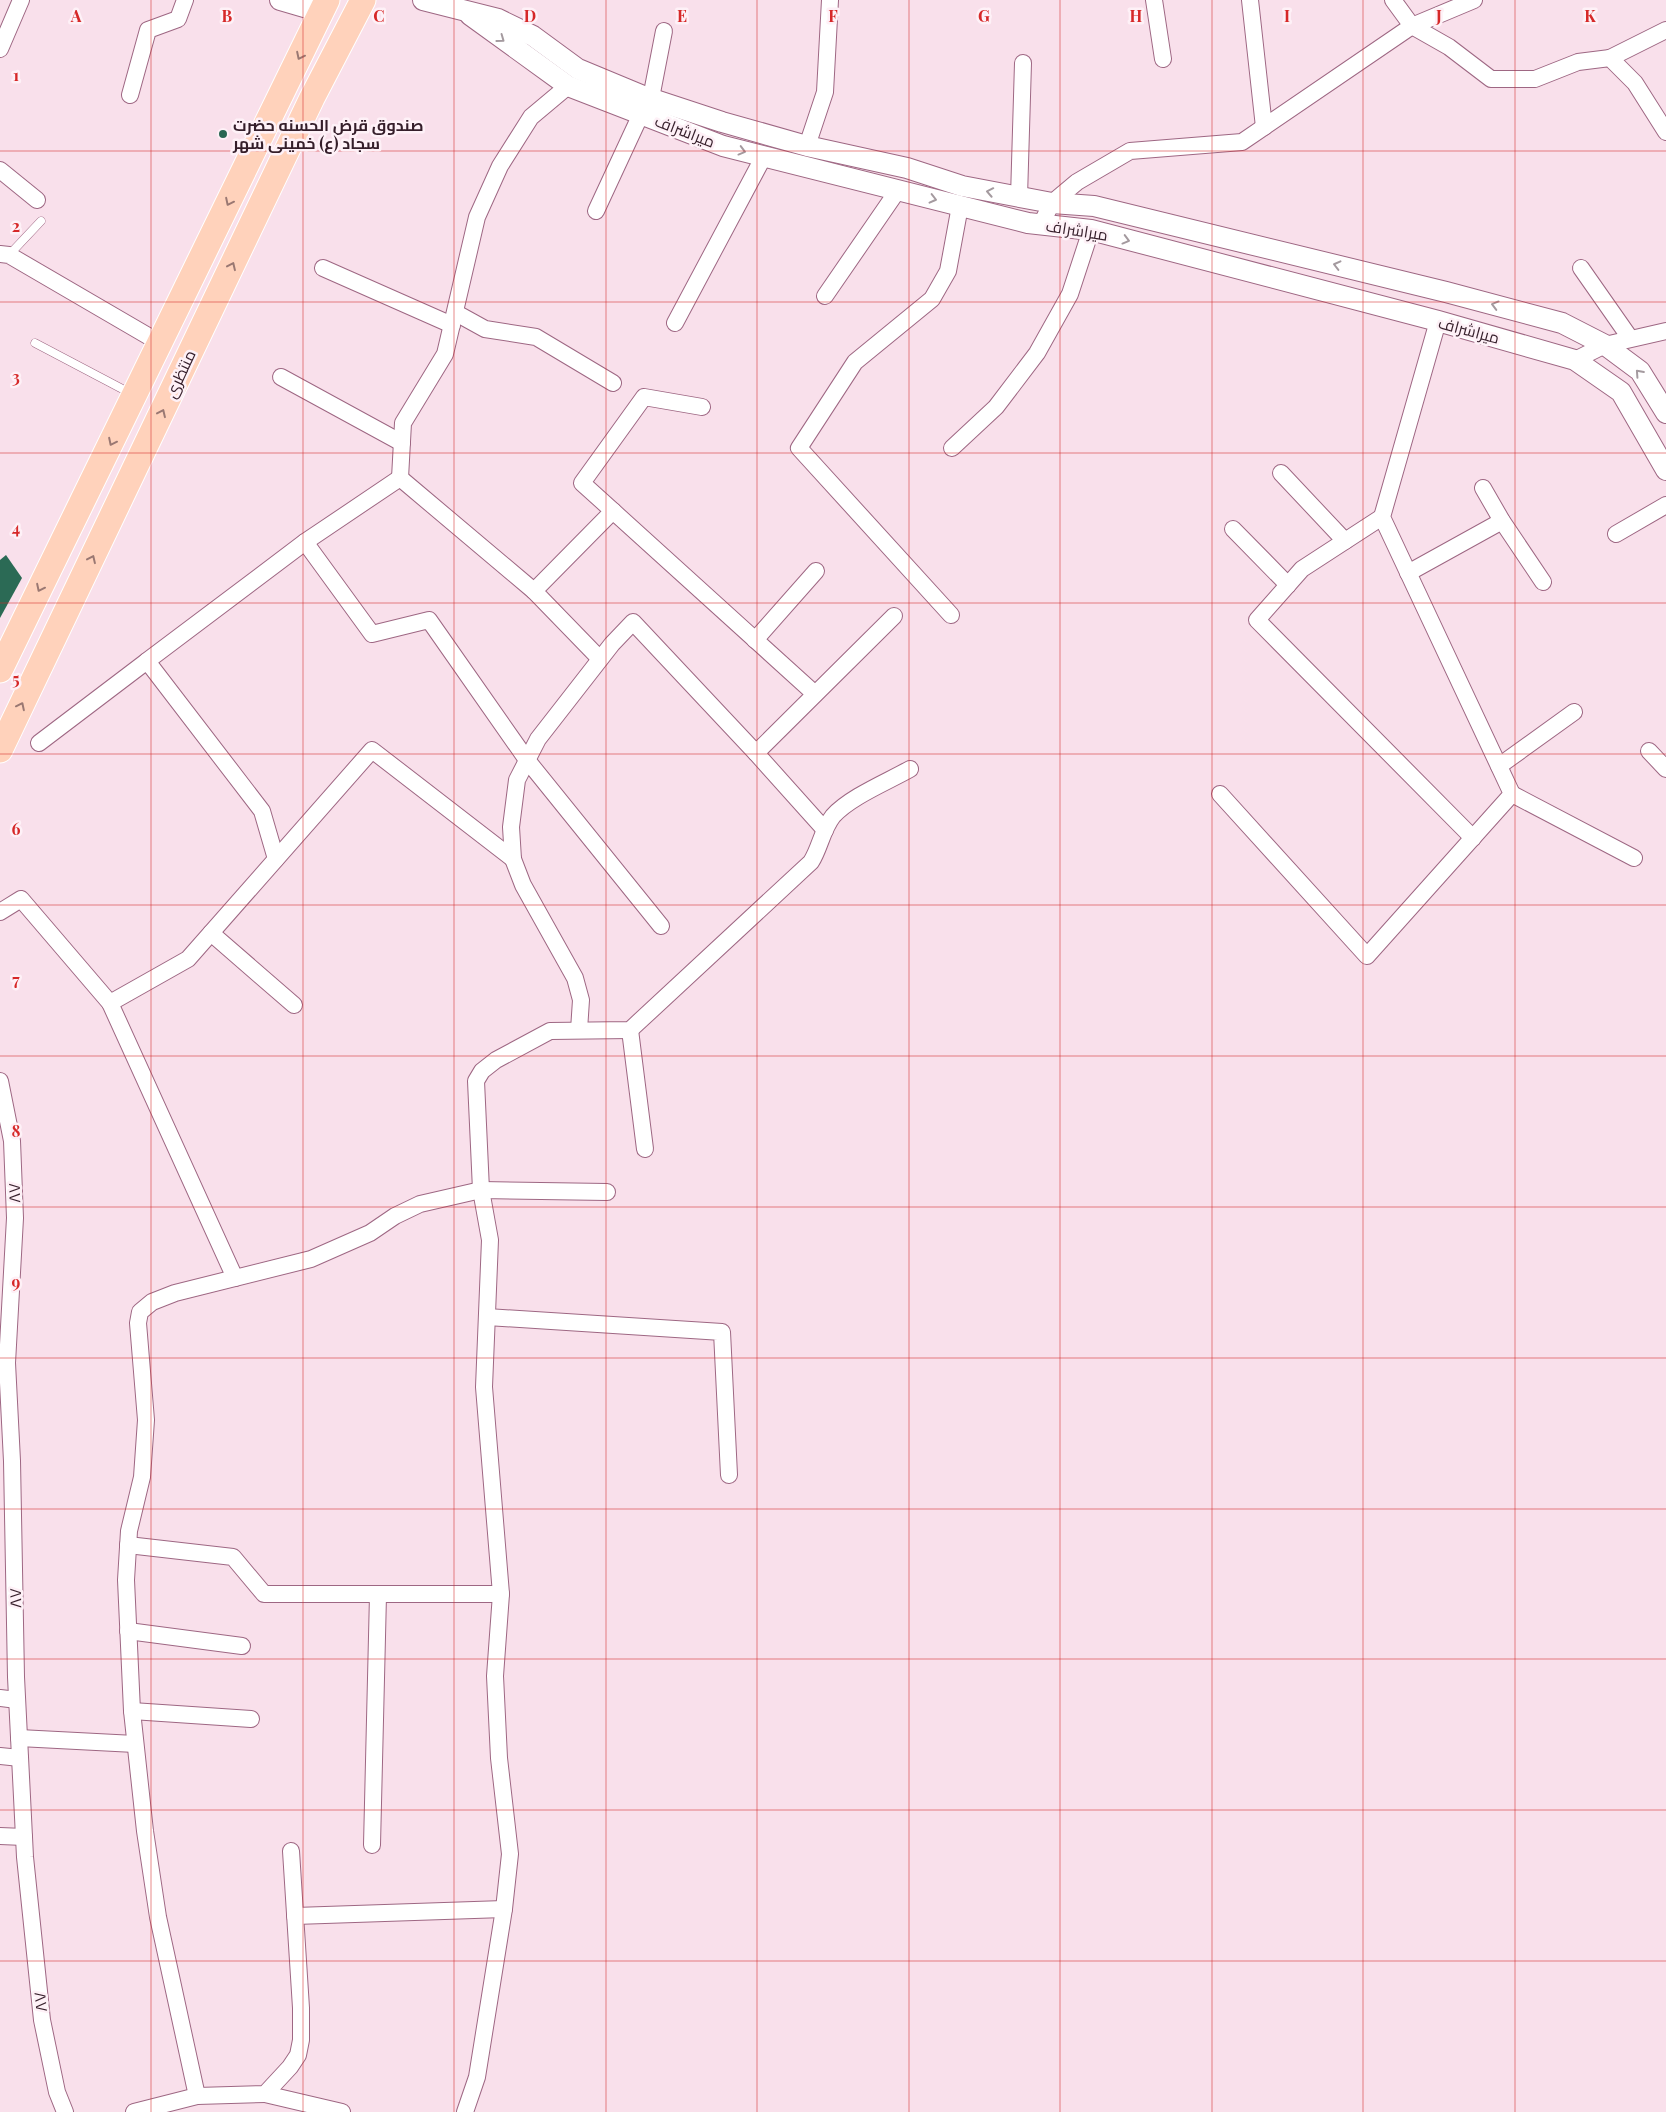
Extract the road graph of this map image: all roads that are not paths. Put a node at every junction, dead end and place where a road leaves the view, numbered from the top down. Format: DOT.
graph roads {
  1 [pos="21,0"];
  2 [pos="185,0"];
  3 [pos="280,0"];
  4 [pos="363,0"];
  5 [pos="422,0"];
  6 [pos="830,0"];
  7 [pos="1154,0"];
  8 [pos="1250,0"];
  9 [pos="1392,0"];
  10 [pos="1474,0"];
  11 [pos="324,6"];
  12 [pos="462,9"];
  13 [pos="1412,26"];
  14 [pos="1666,30"];
  15 [pos="664,31"];
  16 [pos="0,50"];
  17 [pos="1610,58"];
  18 [pos="1163,59"];
  19 [pos="1023,63"];
  20 [pos="568,86"];
  21 [pos="130,95"];
  22 [pos="646,106"];
  23 [pos="1264,126"];
  24 [pos="265,129"];
  25 [pos="1666,132"];
  26 [pos="292,140"];
  27 [pos="807,146"];
  28 [pos="764,156"];
  29 [pos="0,170"];
  30 [pos="898,190"];
  31 [pos="1019,197"];
  32 [pos="37,200"];
  33 [pos="1052,203"];
  34 [pos="960,206"];
  35 [pos="596,211"];
  36 [pos="41,221"];
  37 [pos="1040,224"];
  38 [pos="1091,230"];
  39 [pos="5,255"];
  40 [pos="323,268"];
  41 [pos="1581,268"];
  42 [pos="825,296"];
  43 [pos="454,319"];
  44 [pos="1438,321"];
  45 [pos="675,323"];
  46 [pos="1666,331"];
  47 [pos="1630,338"];
  48 [pos="35,343"];
  49 [pos="160,343"];
  50 [pos="1605,345"];
  51 [pos="1575,360"];
  52 [pos="281,377"];
  53 [pos="613,383"];
  54 [pos="135,395"];
  55 [pos="702,407"];
  56 [pos="1666,413"];
  57 [pos="402,443"];
  58 [pos="952,448"];
  59 [pos="1666,470"];
  60 [pos="1281,473"];
  61 [pos="400,478"];
  62 [pos="1483,488"];
  63 [pos="1666,505"];
  64 [pos="613,511"];
  65 [pos="1382,517"];
  66 [pos="1502,521"];
  67 [pos="1233,529"];
  68 [pos="1616,534"];
  69 [pos="1345,541"];
  70 [pos="305,542"];
  71 [pos="816,571"];
  72 [pos="1408,573"];
  73 [pos="1543,582"];
  74 [pos="1288,585"];
  75 [pos="534,591"];
  76 [pos="951,615"];
  77 [pos="894,616"];
  78 [pos="755,640"];
  79 [pos="600,659"];
  80 [pos="147,661"];
  81 [pos="0,670"];
  82 [pos="815,694"];
  83 [pos="1574,712"];
  84 [pos="39,743"];
  85 [pos="0,750"];
  86 [pos="1649,751"];
  87 [pos="756,753"];
  88 [pos="527,760"];
  89 [pos="1499,766"];
  90 [pos="910,769"];
  91 [pos="1666,769"];
  92 [pos="1220,794"];
  93 [pos="1512,794"];
  94 [pos="825,830"];
  95 [pos="1473,838"];
  96 [pos="1634,858"];
  97 [pos="276,859"];
  98 [pos="514,859"];
  99 [pos="0,912"];
  100 [pos="661,926"];
  101 [pos="211,933"];
  102 [pos="110,1003"];
  103 [pos="294,1005"];
  104 [pos="578,1030"];
  105 [pos="630,1030"];
  106 [pos="0,1082"];
  107 [pos="646,1149"];
  108 [pos="481,1190"];
  109 [pos="607,1192"];
  110 [pos="236,1278"];
  111 [pos="487,1316"];
  112 [pos="729,1475"];
  113 [pos="7,1521"];
  114 [pos="128,1546"];
  115 [pos="501,1594"];
  116 [pos="378,1595"];
  117 [pos="128,1631"];
  118 [pos="242,1646"];
  119 [pos="0,1698"];
  120 [pos="17,1700"];
  121 [pos="132,1711"];
  122 [pos="251,1719"];
  123 [pos="19,1738"];
  124 [pos="136,1744"];
  125 [pos="0,1756"];
  126 [pos="20,1758"];
  127 [pos="0,1836"];
  128 [pos="24,1837"];
  129 [pos="372,1845"];
  130 [pos="291,1851"];
  131 [pos="504,1909"];
  132 [pos="295,1916"];
  133 [pos="265,2094"];
  134 [pos="197,2096"];
  135 [pos="65,2112"];
  136 [pos="134,2112"];
  137 [pos="342,2112"];
  138 [pos="465,2112"];
  1 -- 16 [label="street"];
  2 -- 21 [label="street"];
  3 -- 11 [label="street"];
  4 -- 26 [label="main road, منتظری"];
  5 -- 12 [label="street, میراشراف"];
  6 -- 27 [label="street"];
  7 -- 18 [label="street"];
  8 -- 23 [label="street"];
  9 -- 13 [label="street"];
  10 -- 13 [label="street"];
  11 -- 24 [label="main road, منتظری, one-way"];
  12 -- 20 [label="street, میراشراف, one-way"];
  12 -- 22 [label="street, میراشراف"];
  13 -- 17 [label="street"];
  13 -- 23 [label="street"];
  14 -- 17 [label="street"];
  15 -- 22 [label="street"];
  17 -- 25 [label="street"];
  19 -- 31 [label="street"];
  20 -- 22 [label="street, میراشراف"];
  20 -- 43 [label="street"];
  22 -- 27 [label="street, میراشراف"];
  22 -- 28 [label="street, میراشراف, one-way"];
  22 -- 35 [label="street"];
  23 -- 33 [label="street"];
  24 -- 26 [label="main road"];
  24 -- 49 [label="main road, منتظری, one-way"];
  85 -- 26 [label="main road, منتظری, one-way"];
  31 -- 27 [label="street, میراشراف, one-way"];
  28 -- 30 [label="street, میراشراف"];
  28 -- 45 [label="street"];
  29 -- 32 [label="street"];
  30 -- 34 [label="street, میراشراف, one-way"];
  30 -- 42 [label="street"];
  31 -- 33 [label="street, میراشراف"];
  33 -- 37 [label="street"];
  50 -- 33 [label="street, میراشراف, one-way"];
  34 -- 37 [label="street, میراشراف"];
  34 -- 76 [label="street"];
  36 -- 39 [label="lane"];
  37 -- 38 [label="street, میراشراف"];
  38 -- 44 [label="street, میراشراف, one-way"];
  38 -- 58 [label="street"];
  39 -- 49 [label="street"];
  40 -- 43 [label="street"];
  41 -- 47 [label="street"];
  43 -- 53 [label="street"];
  43 -- 57 [label="street"];
  44 -- 51 [label="street, میراشراف"];
  44 -- 65 [label="street"];
  46 -- 47 [label="street"];
  47 -- 50 [label="street"];
  48 -- 54 [label="lane"];
  49 -- 54 [label="main road, منتظری"];
  50 -- 51 [label="street"];
  56 -- 50 [label="street, میراشراف, one-way"];
  51 -- 59 [label="street, میراشراف"];
  52 -- 57 [label="street"];
  54 -- 81 [label="main road, منتظری, one-way"];
  55 -- 64 [label="street"];
  57 -- 61 [label="street"];
  60 -- 69 [label="street"];
  61 -- 70 [label="street"];
  61 -- 75 [label="street"];
  62 -- 66 [label="street"];
  63 -- 68 [label="street"];
  64 -- 75 [label="street"];
  64 -- 78 [label="street"];
  65 -- 69 [label="street"];
  65 -- 72 [label="street"];
  66 -- 72 [label="street"];
  66 -- 73 [label="street"];
  67 -- 74 [label="street"];
  69 -- 74 [label="street"];
  70 -- 80 [label="street"];
  70 -- 88 [label="street"];
  71 -- 78 [label="street"];
  72 -- 89 [label="street"];
  74 -- 95 [label="street"];
  75 -- 79 [label="street"];
  77 -- 82 [label="street"];
  78 -- 82 [label="street"];
  79 -- 87 [label="street"];
  79 -- 88 [label="street"];
  80 -- 84 [label="street"];
  80 -- 97 [label="street"];
  82 -- 87 [label="street"];
  83 -- 89 [label="street"];
  86 -- 91 [label="street"];
  87 -- 94 [label="street"];
  88 -- 98 [label="street"];
  88 -- 100 [label="street"];
  89 -- 93 [label="street"];
  90 -- 94 [label="street"];
  92 -- 95 [label="street"];
  93 -- 95 [label="street"];
  93 -- 96 [label="street"];
  94 -- 105 [label="street"];
  97 -- 98 [label="street"];
  97 -- 101 [label="street"];
  98 -- 104 [label="street"];
  99 -- 102 [label="street"];
  101 -- 102 [label="street"];
  101 -- 103 [label="street"];
  102 -- 110 [label="street"];
  104 -- 105 [label="street"];
  104 -- 108 [label="street"];
  105 -- 107 [label="street"];
  106 -- 113 [label="street, ۸۷"];
  108 -- 109 [label="street"];
  108 -- 110 [label="street"];
  108 -- 111 [label="street"];
  110 -- 114 [label="street"];
  111 -- 112 [label="street"];
  111 -- 115 [label="street"];
  113 -- 120 [label="street, ۸۷"];
  114 -- 116 [label="street"];
  114 -- 117 [label="street"];
  115 -- 116 [label="street"];
  115 -- 131 [label="street"];
  116 -- 129 [label="street"];
  117 -- 118 [label="street"];
  117 -- 121 [label="street"];
  119 -- 120 [label="street"];
  120 -- 123 [label="street, ۸۷"];
  121 -- 122 [label="street"];
  121 -- 124 [label="street"];
  123 -- 124 [label="street"];
  123 -- 126 [label="street, ۸۷"];
  124 -- 134 [label="street"];
  125 -- 126 [label="street"];
  126 -- 128 [label="street, ۸۷"];
  127 -- 128 [label="street"];
  128 -- 135 [label="street, ۸۷"];
  130 -- 132 [label="street"];
  131 -- 132 [label="street"];
  131 -- 138 [label="street"];
  132 -- 133 [label="street"];
  133 -- 134 [label="street"];
  133 -- 137 [label="street"];
  134 -- 136 [label="street"];
}
